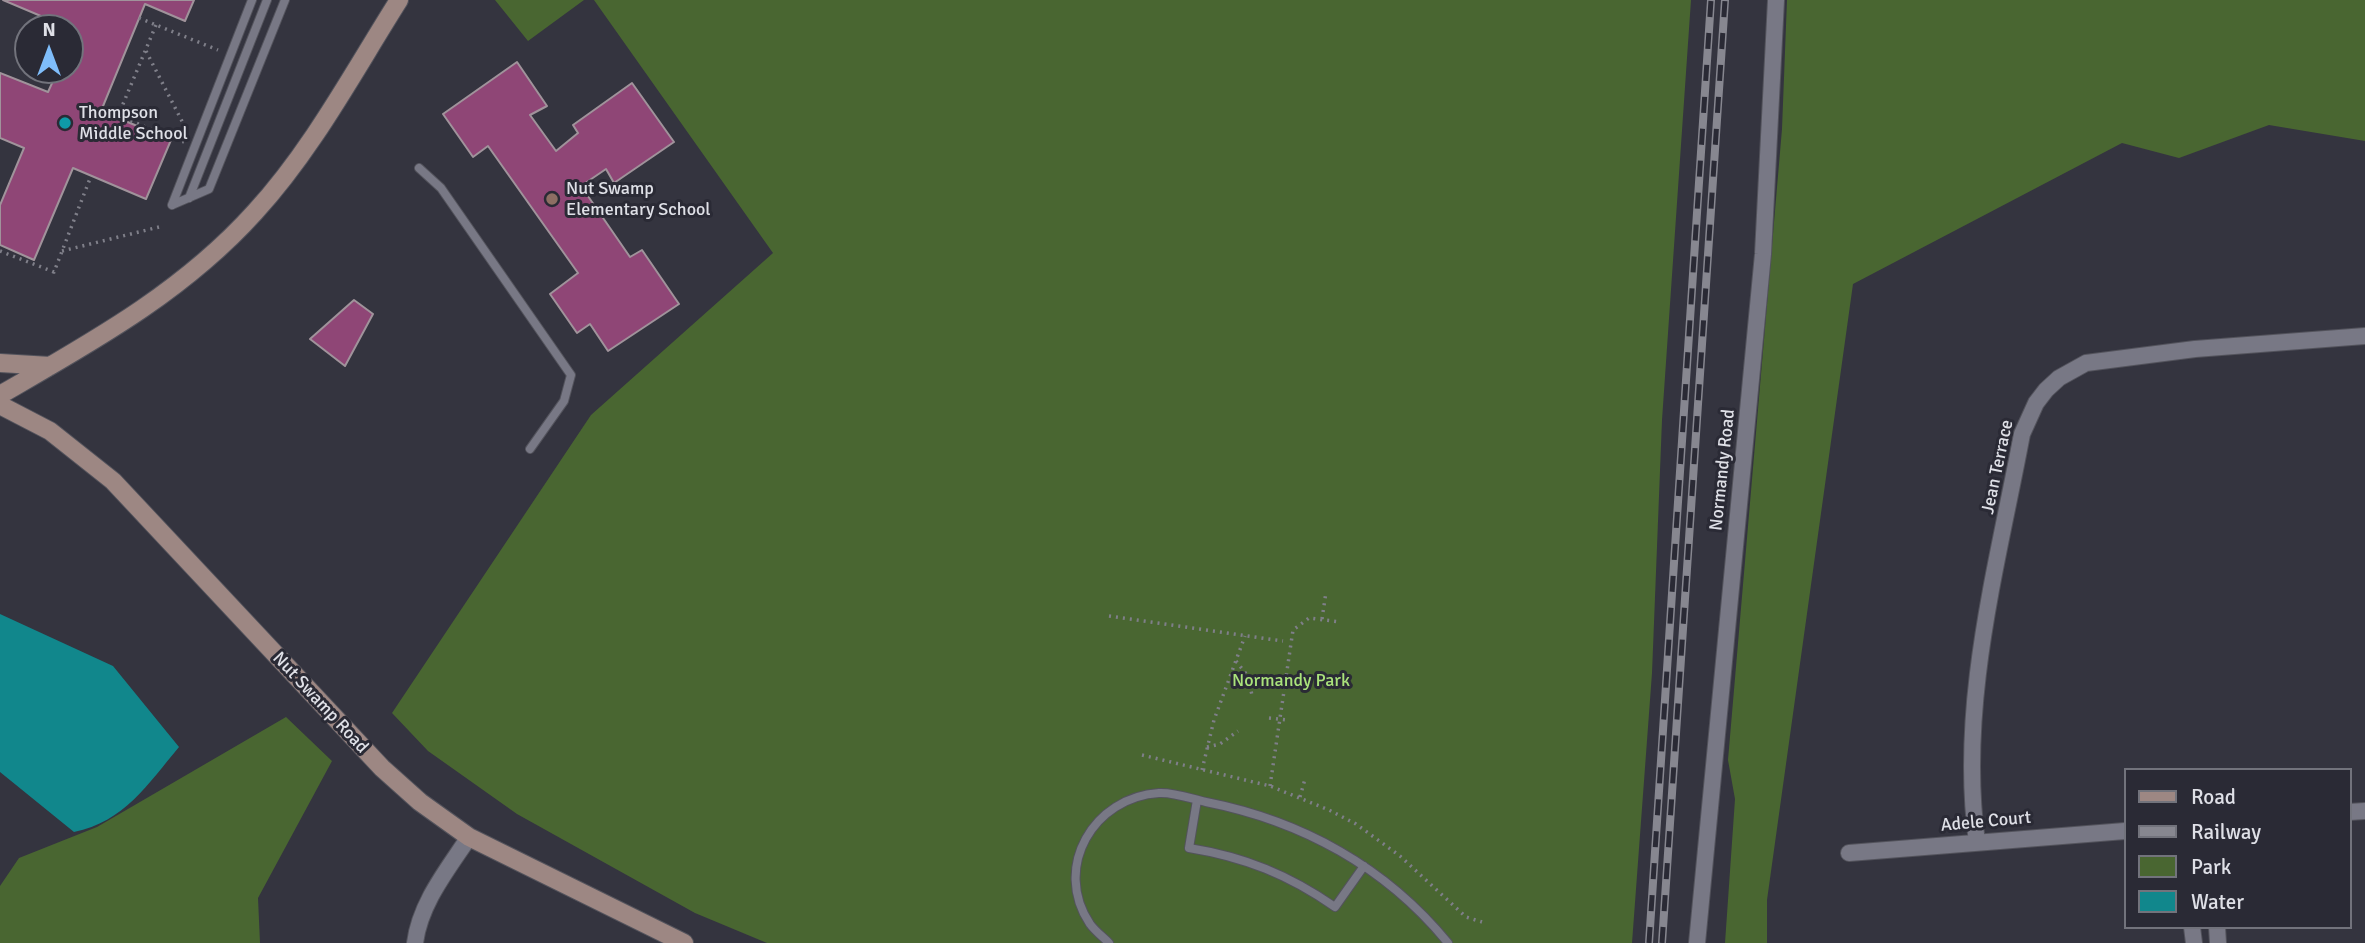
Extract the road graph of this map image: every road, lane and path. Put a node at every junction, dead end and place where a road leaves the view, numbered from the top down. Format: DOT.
graph roads {
  1 [pos="252,0"];
  2 [pos="267,0"];
  3 [pos="285,0"];
  4 [pos="399,0"];
  5 [pos="1776,0"];
  6 [pos="139,18"];
  7 [pos="156,25"];
  8 [pos="219,50"];
  9 [pos="146,51"];
  10 [pos="188,132"];
  11 [pos="184,142"];
  12 [pos="419,168"];
  13 [pos="91,176"];
  14 [pos="189,198"];
  15 [pos="159,227"];
  16 [pos="0,251"];
  17 [pos="62,251"];
  18 [pos="2365,336"];
  19 [pos="0,363"];
  20 [pos="50,366"];
  21 [pos="0,395"];
  22 [pos="0,405"];
  23 [pos="530,449"];
  24 [pos="1326,592"];
  25 [pos="1109,616"];
  26 [pos="1322,619"];
  27 [pos="1340,622"];
  28 [pos="1245,636"];
  29 [pos="1283,641"];
  30 [pos="1236,662"];
  31 [pos="1252,695"];
  32 [pos="1269,718"];
  33 [pos="1280,719"];
  34 [pos="1287,720"];
  35 [pos="1238,731"];
  36 [pos="1207,747"];
  37 [pos="1142,755"];
  38 [pos="1202,770"];
  39 [pos="1305,779"];
  40 [pos="1270,786"];
  41 [pos="1300,797"];
  42 [pos="1197,800"];
  43 [pos="2124,831"];
  44 [pos="469,837"];
  45 [pos="1977,842"];
  46 [pos="1849,853"];
  47 [pos="1364,866"];
  48 [pos="1482,922"];
  49 [pos="415,943"];
  50 [pos="684,943"];
  51 [pos="1109,943"];
  52 [pos="1448,943"];
  53 [pos="1698,943"];
  1 -- 14 [label="lane"];
  2 -- 14 [label="lane"];
  3 -- 14 [label="lane"];
  4 -- 20 [label="main road"];
  5 -- 53 [label="street, Normandy Road"];
  6 -- 7 [label="path"];
  7 -- 8 [label="path"];
  7 -- 9 [label="path"];
  9 -- 10 [label="path"];
  9 -- 11 [label="path"];
  12 -- 23 [label="lane"];
  13 -- 17 [label="path"];
  15 -- 17 [label="path"];
  16 -- 17 [label="path"];
  18 -- 45 [label="street, Jean Terrace"];
  19 -- 20 [label="main road"];
  20 -- 21 [label="main road"];
  22 -- 44 [label="main road, Nut Swamp Road"];
  24 -- 26 [label="path"];
  25 -- 28 [label="path"];
  26 -- 27 [label="path"];
  26 -- 33 [label="path"];
  28 -- 29 [label="path"];
  28 -- 30 [label="path"];
  30 -- 31 [label="path"];
  30 -- 36 [label="path"];
  32 -- 33 [label="path"];
  33 -- 34 [label="path"];
  33 -- 40 [label="path"];
  35 -- 36 [label="path"];
  36 -- 38 [label="path"];
  37 -- 38 [label="path"];
  38 -- 40 [label="path"];
  39 -- 41 [label="path"];
  40 -- 41 [label="path"];
  41 -- 48 [label="path"];
  42 -- 47 [label="lane"];
  42 -- 47 [label="lane"];
  42 -- 51 [label="lane"];
  43 -- 45 [label="street, Adele Court"];
  44 -- 49 [label="street"];
  44 -- 50 [label="main road, Nut Swamp Road"];
  45 -- 46 [label="street, Adele Court"];
  47 -- 52 [label="lane"];
}
